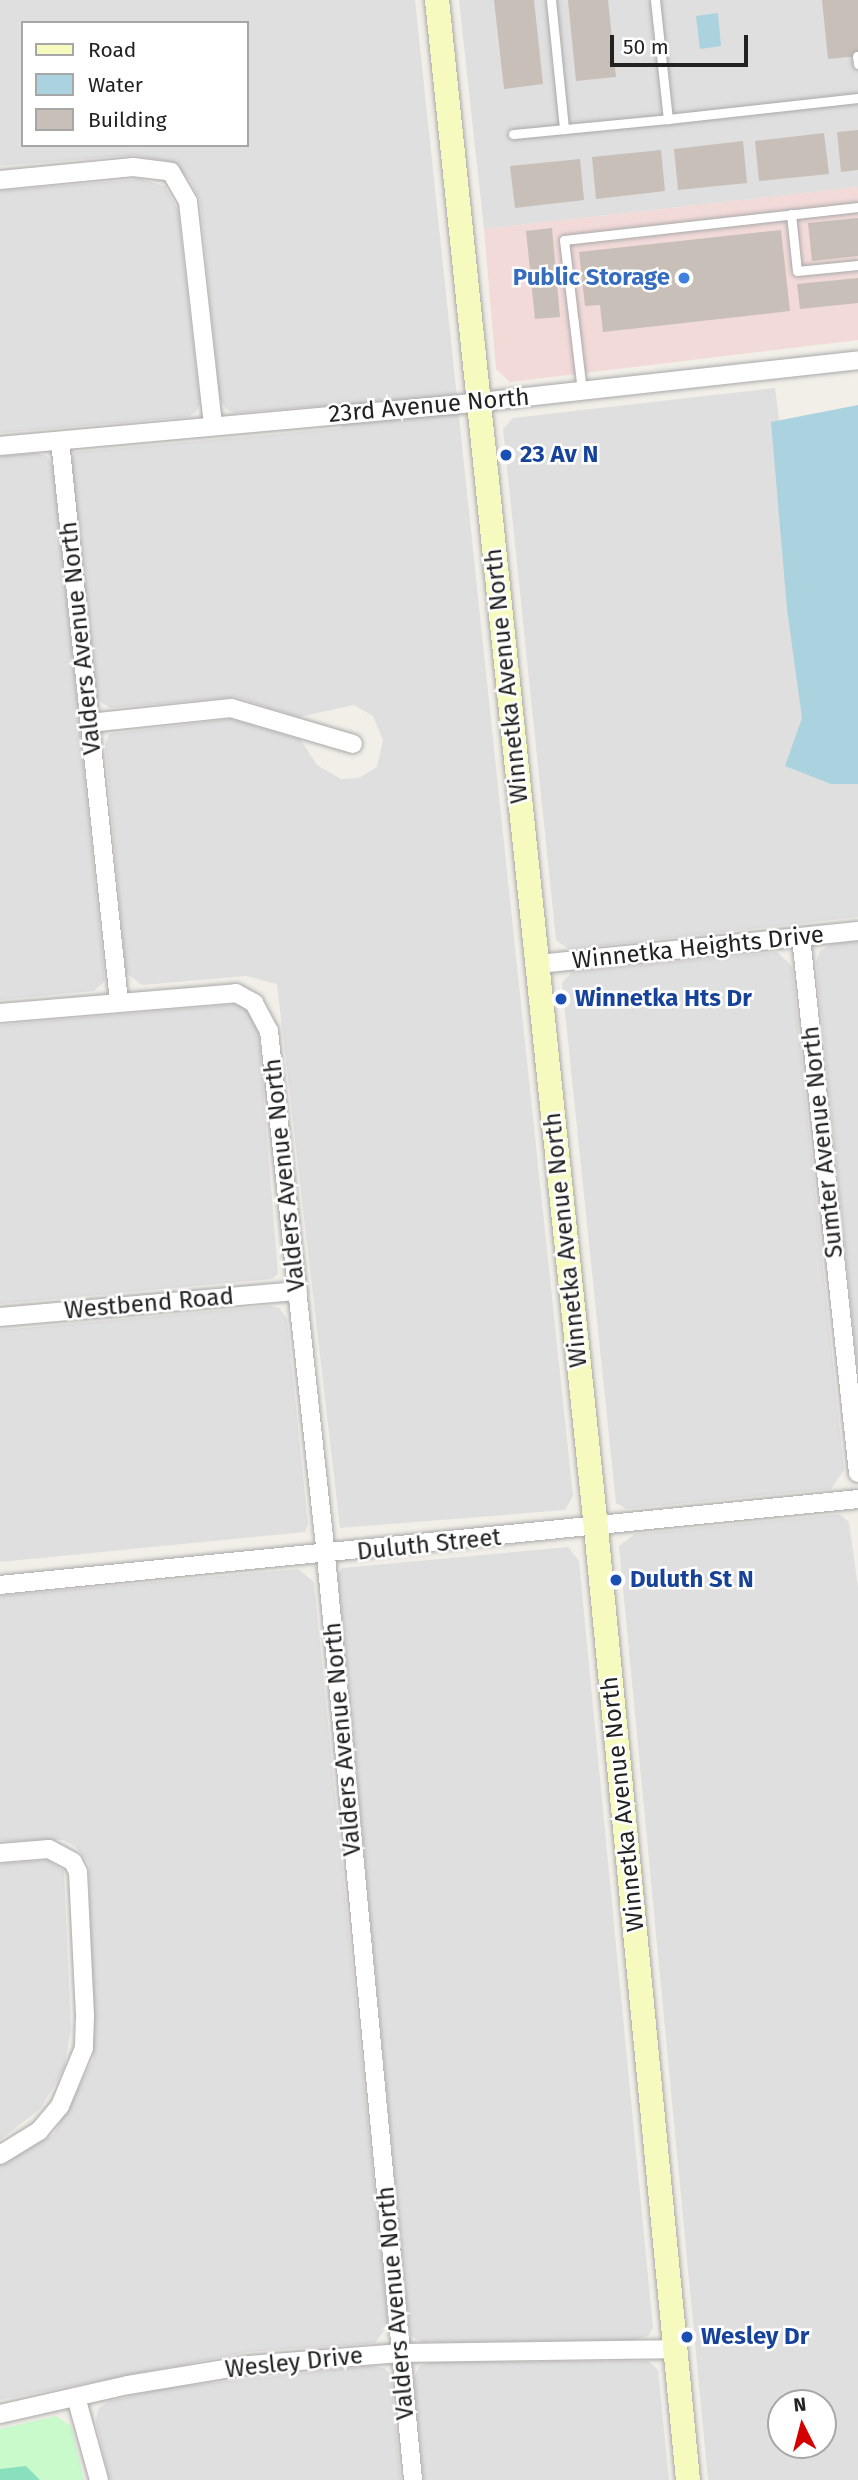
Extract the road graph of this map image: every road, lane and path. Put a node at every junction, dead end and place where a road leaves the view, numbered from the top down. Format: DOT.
graph roads {
  1 [pos="437,0"];
  2 [pos="551,0"];
  3 [pos="655,0"];
  4 [pos="857,56"];
  5 [pos="858,64"];
  6 [pos="858,97"];
  7 [pos="668,119"];
  8 [pos="564,129"];
  9 [pos="513,134"];
  10 [pos="0,180"];
  11 [pos="858,207"];
  12 [pos="791,214"];
  13 [pos="858,265"];
  14 [pos="858,360"];
  15 [pos="582,391"];
  16 [pos="479,402"];
  17 [pos="213,426"];
  18 [pos="60,441"];
  19 [pos="0,446"];
  20 [pos="89,723"];
  21 [pos="353,744"];
  22 [pos="858,931"];
  23 [pos="802,937"];
  24 [pos="538,964"];
  25 [pos="119,1001"];
  26 [pos="0,1013"];
  27 [pos="298,1291"];
  28 [pos="0,1317"];
  29 [pos="858,1473"];
  30 [pos="858,1499"];
  31 [pos="596,1528"];
  32 [pos="326,1556"];
  33 [pos="0,1585"];
  34 [pos="0,1853"];
  35 [pos="0,2155"];
  36 [pos="676,2349"];
  37 [pos="401,2353"];
  38 [pos="76,2397"];
  39 [pos="0,2414"];
  40 [pos="99,2480"];
  41 [pos="413,2480"];
  42 [pos="688,2480"];
  1 -- 16 [label="main road, Winnetka Avenue North"];
  2 -- 8 [label="lane"];
  3 -- 7 [label="lane"];
  4 -- 5 [label="lane"];
  6 -- 7 [label="lane"];
  7 -- 8 [label="lane"];
  8 -- 9 [label="lane"];
  10 -- 17 [label="street"];
  11 -- 12 [label="lane"];
  12 -- 13 [label="lane"];
  12 -- 15 [label="lane"];
  14 -- 15 [label="street, 23rd Avenue North"];
  15 -- 16 [label="street, 23rd Avenue North"];
  16 -- 17 [label="street, 23rd Avenue North"];
  16 -- 24 [label="main road, Winnetka Avenue North"];
  17 -- 18 [label="street, 23rd Avenue North"];
  18 -- 19 [label="street, 23rd Avenue North"];
  18 -- 20 [label="street, Valders Avenue North"];
  20 -- 21 [label="street"];
  20 -- 25 [label="street, Valders Avenue North"];
  22 -- 23 [label="street, Winnetka Heights Drive"];
  23 -- 24 [label="street, Winnetka Heights Drive"];
  23 -- 29 [label="street, Sumter Avenue North"];
  24 -- 31 [label="main road, Winnetka Avenue North"];
  25 -- 26 [label="street"];
  25 -- 27 [label="street, Valders Avenue North"];
  27 -- 28 [label="street, Westbend Road"];
  27 -- 32 [label="street, Valders Avenue North"];
  30 -- 31 [label="street, Duluth Street"];
  31 -- 32 [label="street, Duluth Street"];
  31 -- 36 [label="main road, Winnetka Avenue North"];
  32 -- 33 [label="street, Duluth Street"];
  32 -- 37 [label="street, Valders Avenue North"];
  34 -- 35 [label="street"];
  36 -- 37 [label="street, Wesley Drive"];
  36 -- 42 [label="main road, Winnetka Avenue North"];
  37 -- 38 [label="street, Wesley Drive"];
  37 -- 41 [label="street, Valders Avenue North"];
  38 -- 39 [label="street, Wesley Drive"];
  38 -- 40 [label="street"];
}
